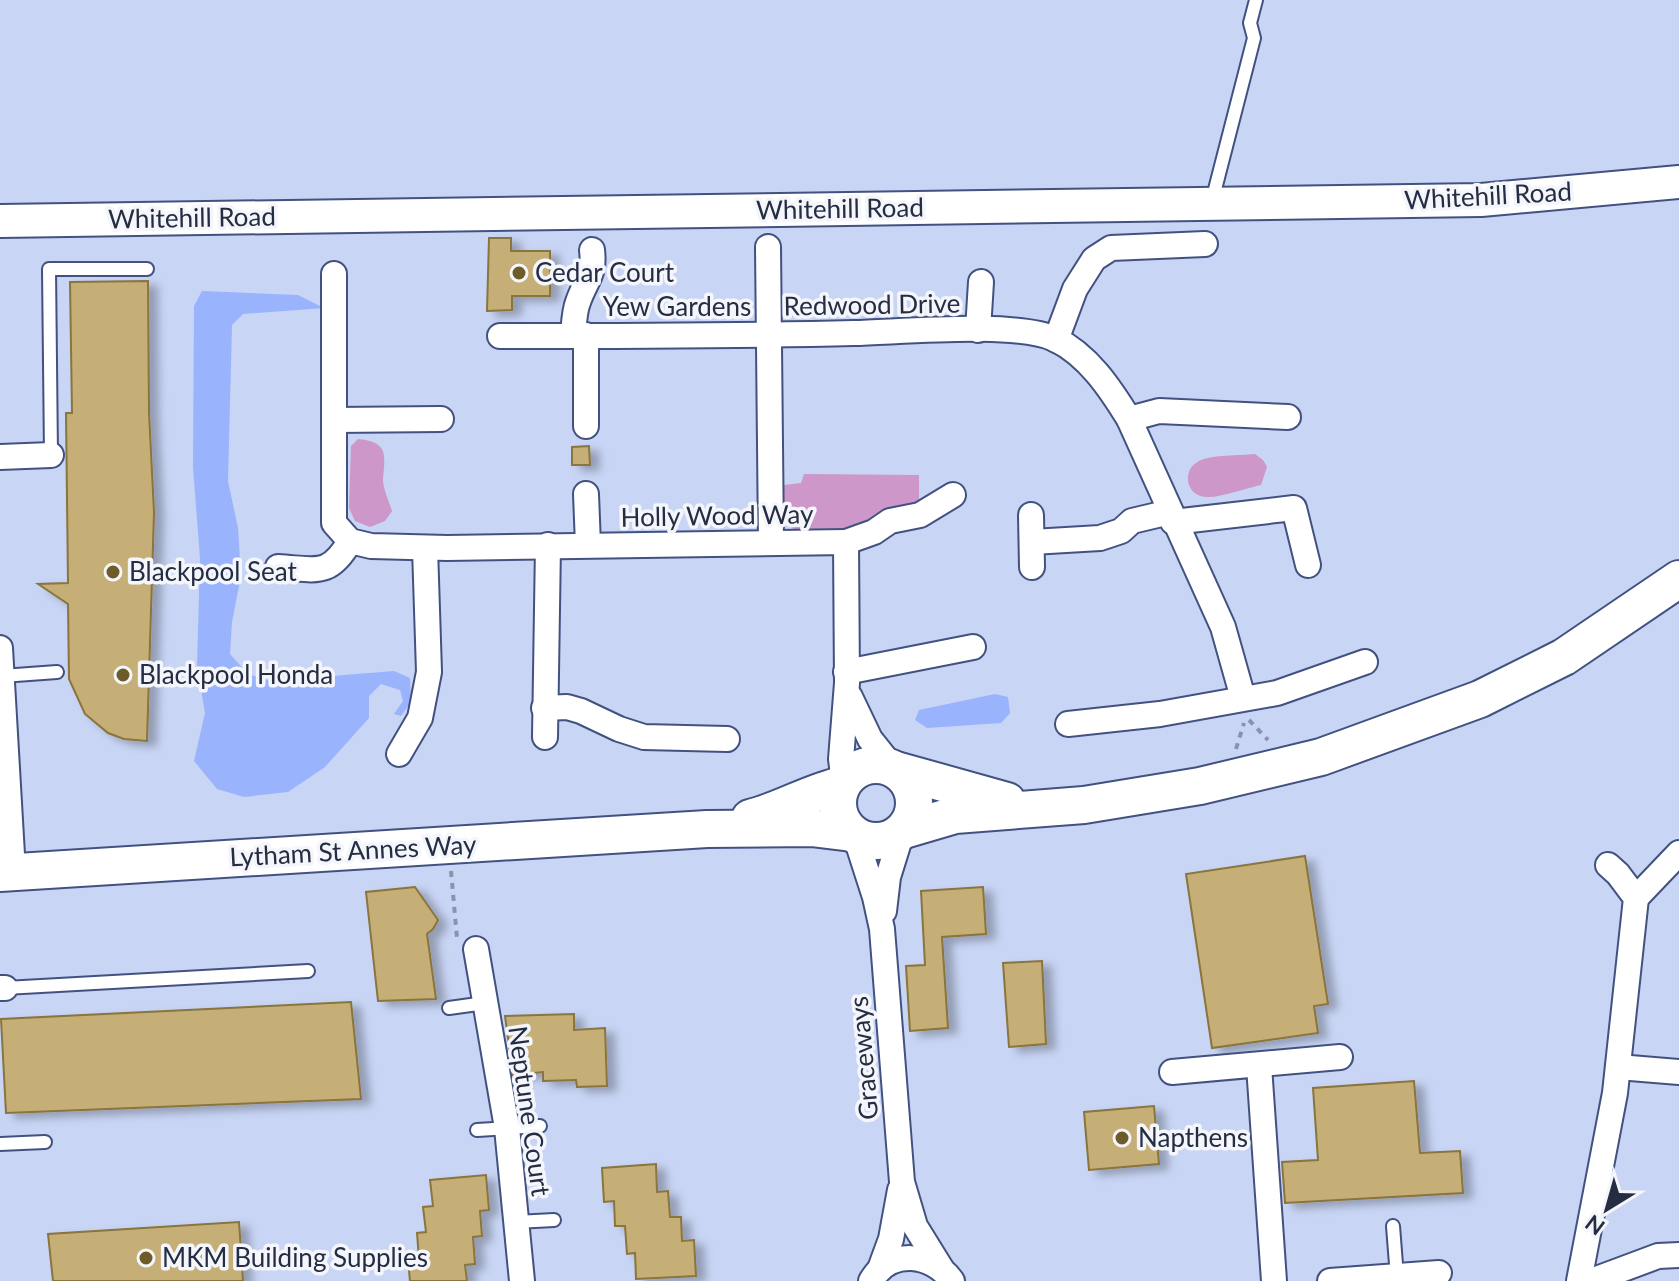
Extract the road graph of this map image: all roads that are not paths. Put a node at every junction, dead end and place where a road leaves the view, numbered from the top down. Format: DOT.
graph roads {
  1 [pos="1256,0"];
  2 [pos="1679,182"];
  3 [pos="1211,204"];
  4 [pos="0,221"];
  5 [pos="1205,244"];
  6 [pos="768,247"];
  7 [pos="592,250"];
  8 [pos="147,269"];
  9 [pos="334,274"];
  10 [pos="981,282"];
  11 [pos="978,330"];
  12 [pos="767,335"];
  13 [pos="500,336"];
  14 [pos="579,336"];
  15 [pos="1056,340"];
  16 [pos="1288,417"];
  17 [pos="441,419"];
  18 [pos="1129,419"];
  19 [pos="335,420"];
  20 [pos="586,426"];
  21 [pos="51,455"];
  22 [pos="0,457"];
  23 [pos="586,494"];
  24 [pos="953,495"];
  25 [pos="1031,515"];
  26 [pos="1172,517"];
  27 [pos="350,541"];
  28 [pos="846,542"];
  29 [pos="771,543"];
  30 [pos="548,545"];
  31 [pos="588,545"];
  32 [pos="425,548"];
  33 [pos="1308,565"];
  34 [pos="278,567"];
  35 [pos="1679,579"];
  36 [pos="973,647"];
  37 [pos="0,648"];
  38 [pos="1365,662"];
  39 [pos="57,672"];
  40 [pos="846,677"];
  41 [pos="1,691"];
  42 [pos="1243,698"];
  43 [pos="544,708"];
  44 [pos="1068,724"];
  45 [pos="545,737"];
  46 [pos="727,739"];
  47 [pos="399,754"];
  48 [pos="895,769"];
  49 [pos="843,784"];
  50 [pos="1038,807"];
  51 [pos="707,829"];
  52 [pos="903,831"];
  53 [pos="854,834"];
  54 [pos="1679,853"];
  55 [pos="1608,865"];
  56 [pos="7,873"];
  57 [pos="1636,898"];
  58 [pos="882,929"];
  59 [pos="476,949"];
  60 [pos="308,971"];
  61 [pos="3,988"];
  62 [pos="485,1003"];
  63 [pos="449,1008"];
  64 [pos="1340,1057"];
  65 [pos="1259,1066"];
  66 [pos="1618,1067"];
  67 [pos="1172,1072"];
  68 [pos="1679,1072"];
  69 [pos="540,1126"];
  70 [pos="507,1128"];
  71 [pos="477,1130"];
  72 [pos="45,1142"];
  73 [pos="0,1144"];
  74 [pos="902,1182"];
  75 [pos="554,1220"];
  76 [pos="516,1222"];
  77 [pos="1393,1226"];
  78 [pos="1679,1255"];
  79 [pos="946,1273"];
  80 [pos="1439,1273"];
  81 [pos="872,1276"];
  82 [pos="1397,1277"];
  83 [pos="522,1281"];
  84 [pos="968,1281"];
  85 [pos="1274,1281"];
  86 [pos="1330,1281"];
  87 [pos="1579,1281"];
  88 [pos="1591,1281"];
  1 -- 3 [label="lane"];
  2 -- 3 [label="street, Whitehill Road"];
  3 -- 4 [label="street, Whitehill Road"];
  5 -- 15 [label="street"];
  6 -- 12 [label="street, Yew Gardens"];
  7 -- 14 [label="street, Yew Gardens"];
  8 -- 21 [label="lane"];
  9 -- 19 [label="street"];
  10 -- 11 [label="street, Redwood Drive"];
  11 -- 12 [label="street, Redwood Drive"];
  11 -- 15 [label="street, Redwood Drive"];
  12 -- 14 [label="street, Yew Gardens"];
  12 -- 29 [label="street, Yew Gardens"];
  13 -- 14 [label="street, Yew Gardens"];
  14 -- 20 [label="street, Yew Gardens"];
  15 -- 18 [label="street, Redwood Drive"];
  16 -- 18 [label="street"];
  17 -- 19 [label="street"];
  18 -- 26 [label="street, Redwood Drive"];
  19 -- 27 [label="street"];
  21 -- 22 [label="street"];
  23 -- 31 [label="street, Holly Wood Way"];
  24 -- 28 [label="street, Holly Wood Way"];
  25 -- 26 [label="street"];
  26 -- 33 [label="street"];
  26 -- 42 [label="street, Redwood Drive"];
  27 -- 32 [label="street, Holly Wood Way"];
  27 -- 34 [label="street"];
  28 -- 29 [label="street, Holly Wood Way"];
  28 -- 40 [label="street, Holly Wood Way"];
  29 -- 31 [label="street, Holly Wood Way"];
  30 -- 31 [label="street, Holly Wood Way"];
  30 -- 32 [label="street, Holly Wood Way"];
  30 -- 43 [label="street"];
  32 -- 47 [label="street"];
  35 -- 50 [label="main road"];
  36 -- 40 [label="street"];
  37 -- 41 [label="street"];
  38 -- 42 [label="street"];
  39 -- 41 [label="lane"];
  40 -- 48 [label="street, Holly Wood Way"];
  40 -- 49 [label="street, Holly Wood Way"];
  41 -- 56 [label="street"];
  42 -- 44 [label="street"];
  43 -- 45 [label="street"];
  43 -- 46 [label="street"];
  48 -- 49 [label="main road"];
  48 -- 50 [label="main road"];
  48 -- 52 [label="main road"];
  49 -- 51 [label="main road, Lytham St Annes Way"];
  49 -- 53 [label="main road"];
  50 -- 52 [label="main road"];
  51 -- 53 [label="main road, Lytham St Annes Way"];
  51 -- 56 [label="main road, Lytham St Annes Way"];
  52 -- 53 [label="main road"];
  52 -- 58 [label="street, Graceways"];
  53 -- 58 [label="street, Graceways"];
  54 -- 57 [label="street"];
  55 -- 57 [label="street"];
  57 -- 66 [label="street"];
  58 -- 74 [label="street, Graceways"];
  59 -- 62 [label="street, Neptune Court"];
  60 -- 61 [label="lane"];
  62 -- 63 [label="lane"];
  62 -- 70 [label="street, Neptune Court"];
  64 -- 65 [label="street"];
  65 -- 67 [label="street"];
  65 -- 85 [label="street"];
  66 -- 68 [label="street"];
  66 -- 87 [label="street"];
  69 -- 70 [label="lane"];
  70 -- 71 [label="lane"];
  70 -- 76 [label="street, Neptune Court"];
  72 -- 73 [label="lane"];
  74 -- 79 [label="street, Graceways"];
  74 -- 81 [label="street, Graceways"];
  75 -- 76 [label="lane"];
  76 -- 83 [label="street, Neptune Court"];
  77 -- 82 [label="lane"];
  78 -- 88 [label="street"];
  79 -- 81 [label="street"];
  79 -- 84 [label="street"];
  80 -- 82 [label="street"];
  82 -- 86 [label="street"];
}
